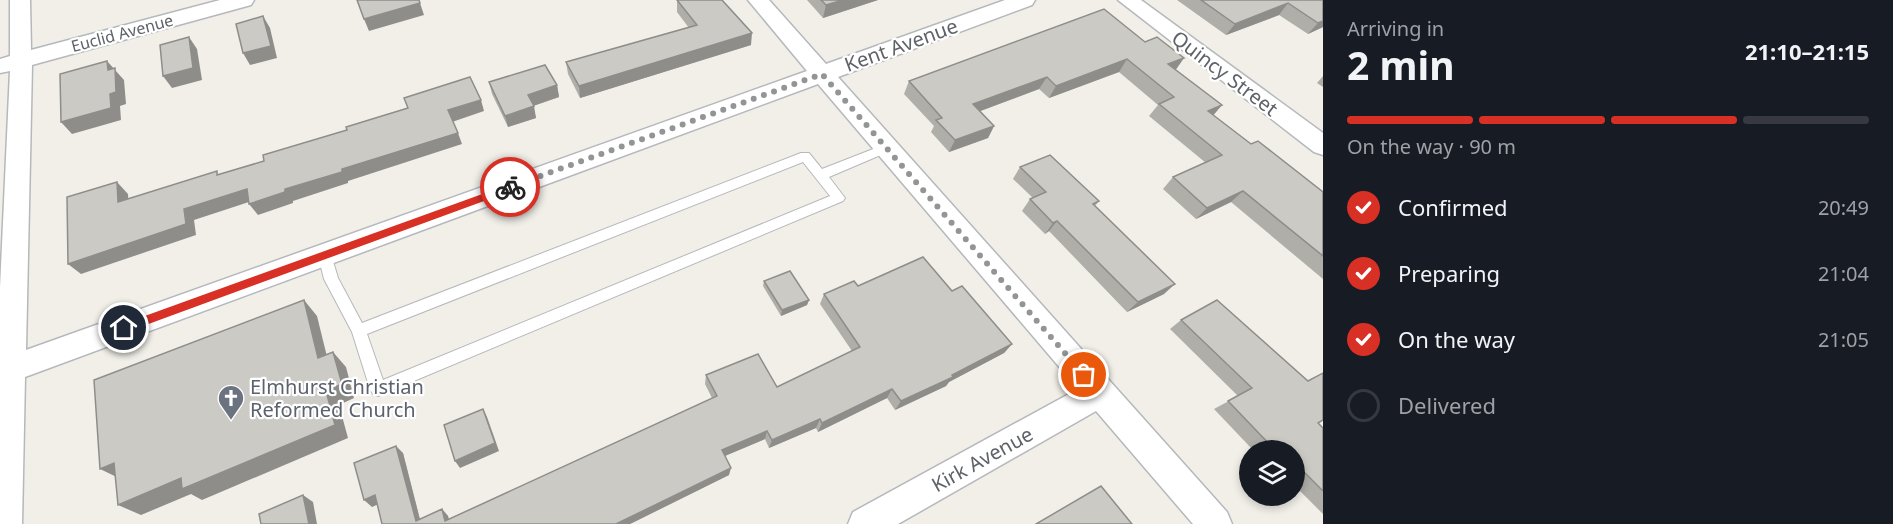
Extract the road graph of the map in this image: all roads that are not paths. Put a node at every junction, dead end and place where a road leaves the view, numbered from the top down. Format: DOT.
graph roads {
  1 [pos="20,0"];
  2 [pos="244,0"];
  3 [pos="758,0"];
  4 [pos="1025,0"];
  5 [pos="1128,0"];
  6 [pos="10,63"];
  7 [pos="822,74"];
  8 [pos="1323,146"];
  9 [pos="886,148"];
  10 [pos="820,175"];
  11 [pos="325,255"];
  12 [pos="360,331"];
  13 [pos="6,371"];
  14 [pos="1099,393"];
  15 [pos="5,524"];
  16 [pos="865,524"];
  17 [pos="1215,524"];
  1 -- 6 [label="street"];
  2 -- 6 [label="street, Euclid Avenue"];
  3 -- 7 [label="street"];
  4 -- 7 [label="street, Kent Avenue"];
  5 -- 8 [label="street, Quincy Street"];
  6 -- 13 [label="street"];
  7 -- 9 [label="street"];
  7 -- 11 [label="street, Kent Avenue"];
  9 -- 10 [label="lane"];
  9 -- 14 [label="street"];
  10 -- 12 [label="lane"];
  10 -- 12 [label="lane"];
  11 -- 12 [label="lane"];
  11 -- 13 [label="street, Kent Avenue"];
  13 -- 15 [label="street"];
  14 -- 16 [label="street, Kirk Avenue"];
  14 -- 17 [label="street"];
}
